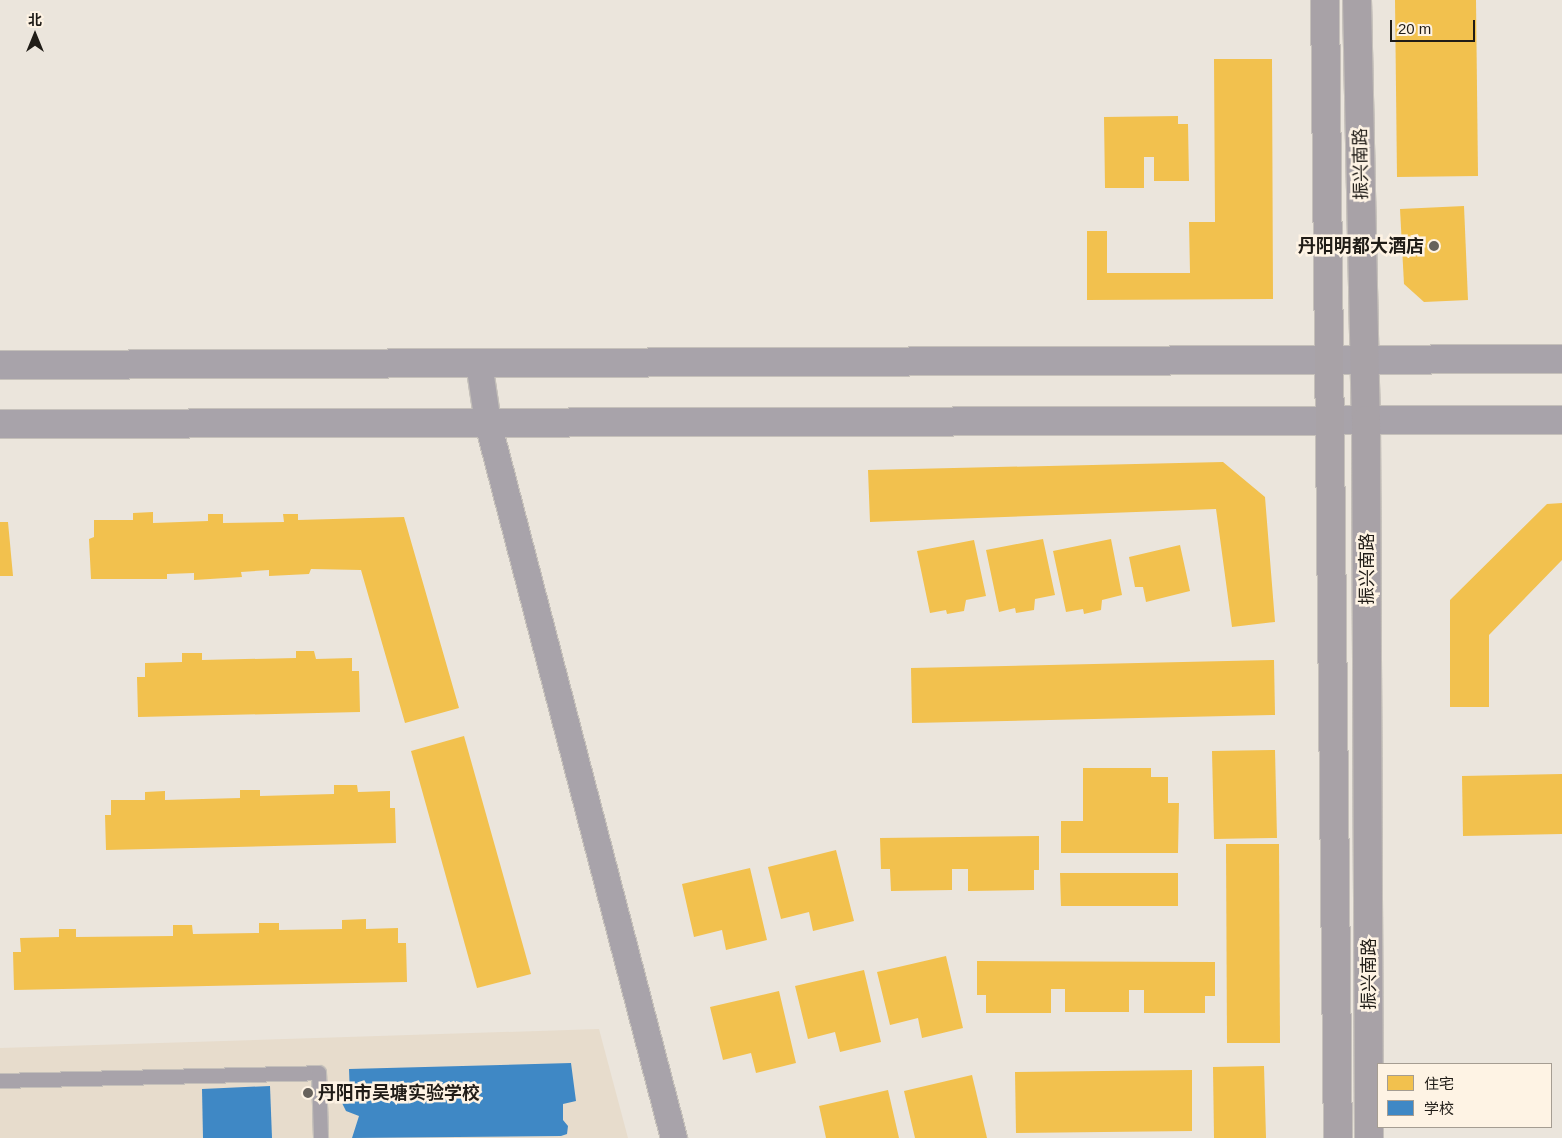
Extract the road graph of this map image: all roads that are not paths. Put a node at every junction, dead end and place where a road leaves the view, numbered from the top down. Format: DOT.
graph roads {
  1 [pos="1325,0"];
  2 [pos="1357,0"];
  3 [pos="1562,358"];
  4 [pos="1331,359"];
  5 [pos="1365,359"];
  6 [pos="479,363"];
  7 [pos="0,365"];
  8 [pos="1332,420"];
  9 [pos="1366,420"];
  10 [pos="1562,420"];
  11 [pos="488,423"];
  12 [pos="0,424"];
  13 [pos="0,1081"];
  14 [pos="321,1138"];
  15 [pos="674,1138"];
  16 [pos="1338,1138"];
  17 [pos="1369,1138"];
  1 -- 4 [label="main road, 振兴南路"];
  2 -- 5 [label="main road, 振兴南路"];
  3 -- 5 [label="street"];
  4 -- 5 [label="street"];
  4 -- 6 [label="street"];
  4 -- 8 [label="main road, 振兴南路"];
  5 -- 9 [label="main road, 振兴南路"];
  6 -- 7 [label="street"];
  6 -- 11 [label="street"];
  8 -- 9 [label="street"];
  8 -- 11 [label="street"];
  8 -- 16 [label="main road, 振兴南路"];
  9 -- 10 [label="street"];
  9 -- 17 [label="main road, 振兴南路"];
  11 -- 12 [label="street"];
  11 -- 15 [label="street"];
  13 -- 14 [label="lane"];
}
